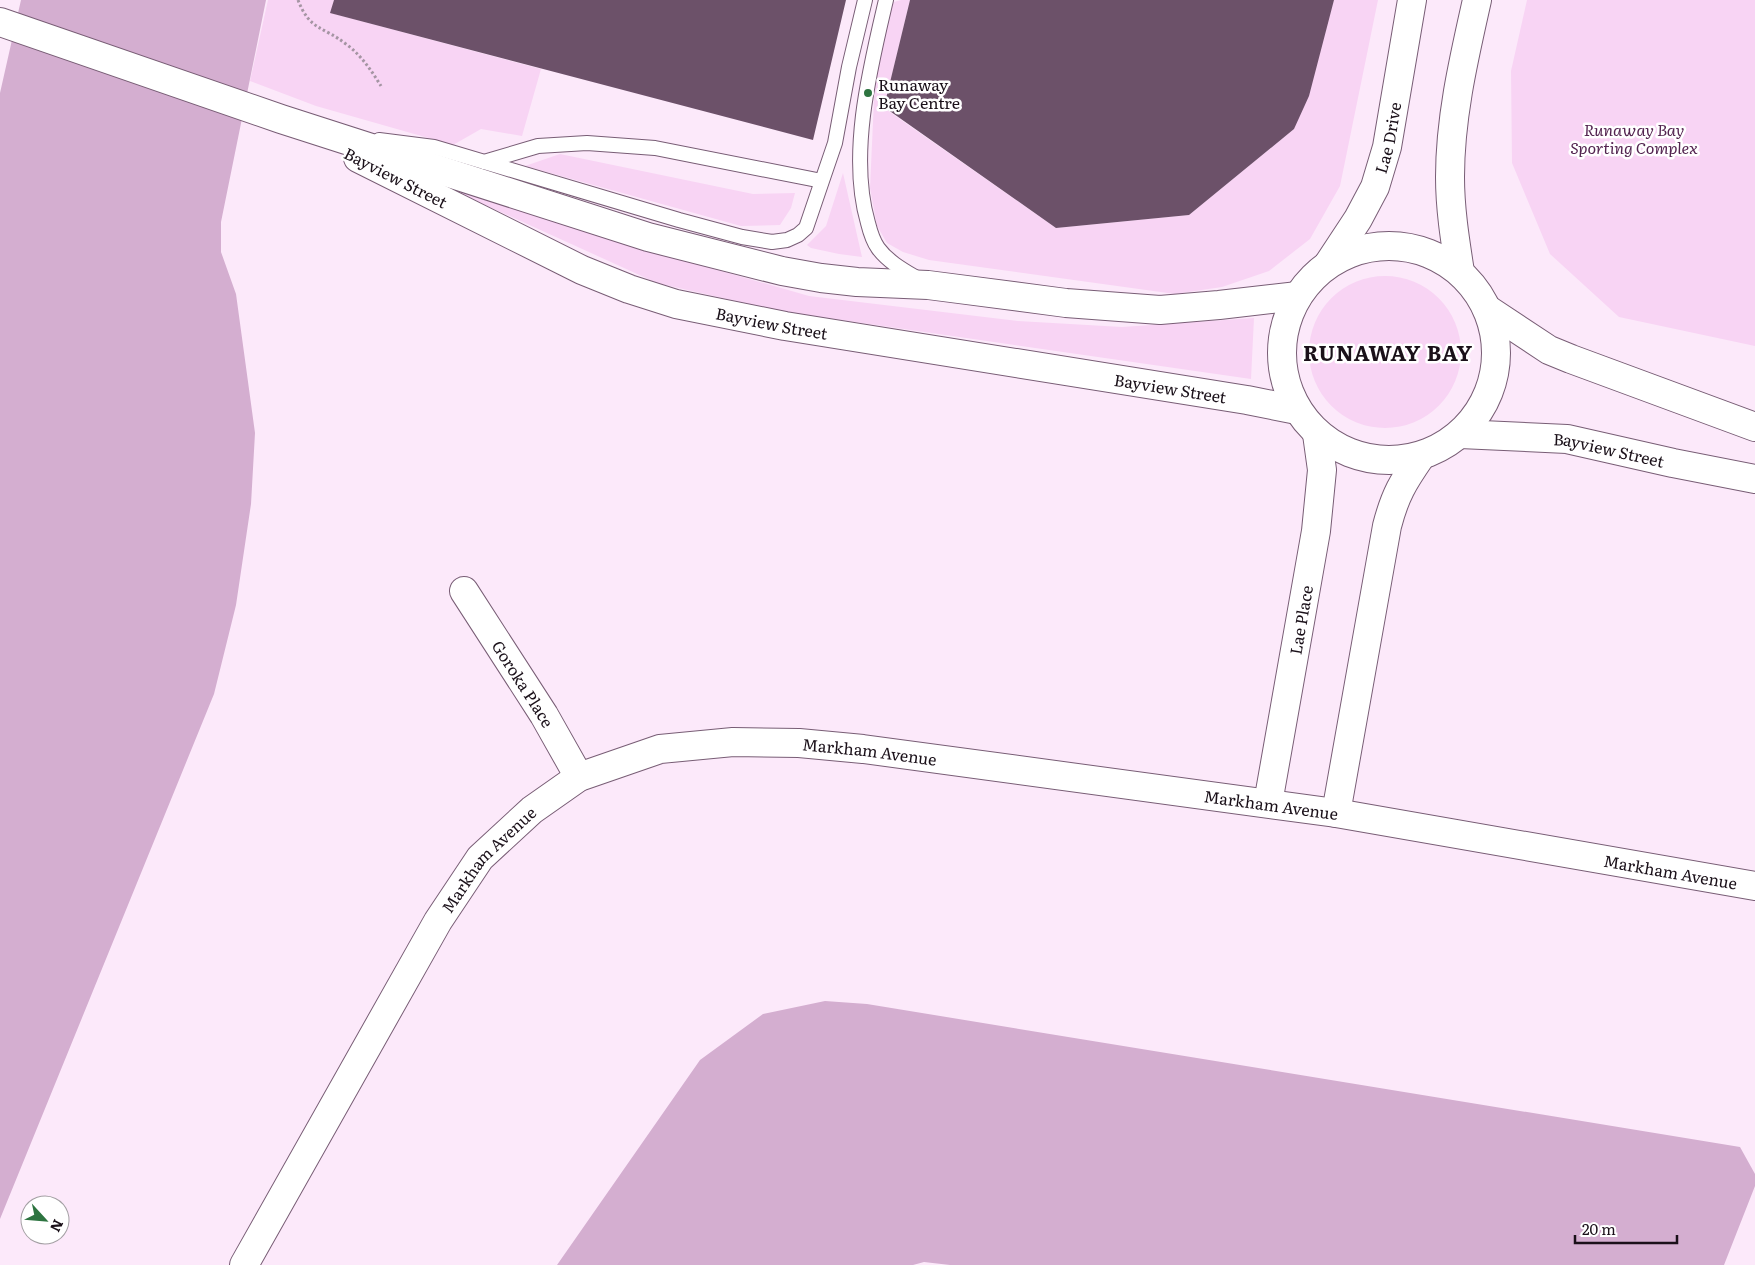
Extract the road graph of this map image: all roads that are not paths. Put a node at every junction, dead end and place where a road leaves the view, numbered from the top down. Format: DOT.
graph roads {
  1 [pos="865,0"];
  2 [pos="886,0"];
  3 [pos="1412,0"];
  4 [pos="1477,0"];
  5 [pos="0,22"];
  6 [pos="281,119"];
  7 [pos="336,136"];
  8 [pos="484,163"];
  9 [pos="822,181"];
  10 [pos="1329,263"];
  11 [pos="1460,272"];
  12 [pos="928,285"];
  13 [pos="1298,296"];
  14 [pos="1488,309"];
  15 [pos="1297,410"];
  16 [pos="1755,427"];
  17 [pos="1317,434"];
  18 [pos="1460,434"];
  19 [pos="1421,456"];
  20 [pos="1755,479"];
  21 [pos="464,591"];
  22 [pos="578,777"];
  23 [pos="1268,803"];
  24 [pos="1336,813"];
  25 [pos="1755,886"];
  26 [pos="244,1265"];
  1 -- 9 [label="lane"];
  2 -- 12 [label="lane"];
  3 -- 10 [label="main road, Lae Drive"];
  4 -- 11 [label="main road"];
  5 -- 6 [label="main road, Bayview Street"];
  6 -- 7 [label="main road, Bayview Street"];
  6 -- 15 [label="main road, Bayview Street"];
  7 -- 8 [label="lane"];
  7 -- 12 [label="main road, Bayview Street"];
  8 -- 9 [label="lane"];
  8 -- 9 [label="lane"];
  10 -- 11 [label="main road"];
  10 -- 13 [label="main road"];
  11 -- 14 [label="main road"];
  12 -- 13 [label="main road, Bayview Street"];
  13 -- 15 [label="main road"];
  14 -- 16 [label="main road"];
  14 -- 18 [label="main road"];
  15 -- 17 [label="main road"];
  17 -- 19 [label="main road"];
  17 -- 23 [label="main road, Lae Place"];
  18 -- 19 [label="main road"];
  18 -- 20 [label="main road, Bayview Street"];
  19 -- 24 [label="main road"];
  21 -- 22 [label="main road, Goroka Place"];
  22 -- 23 [label="main road, Markham Avenue"];
  22 -- 26 [label="main road, Markham Avenue"];
  23 -- 24 [label="main road, Markham Avenue"];
  24 -- 25 [label="main road, Markham Avenue"];
}
